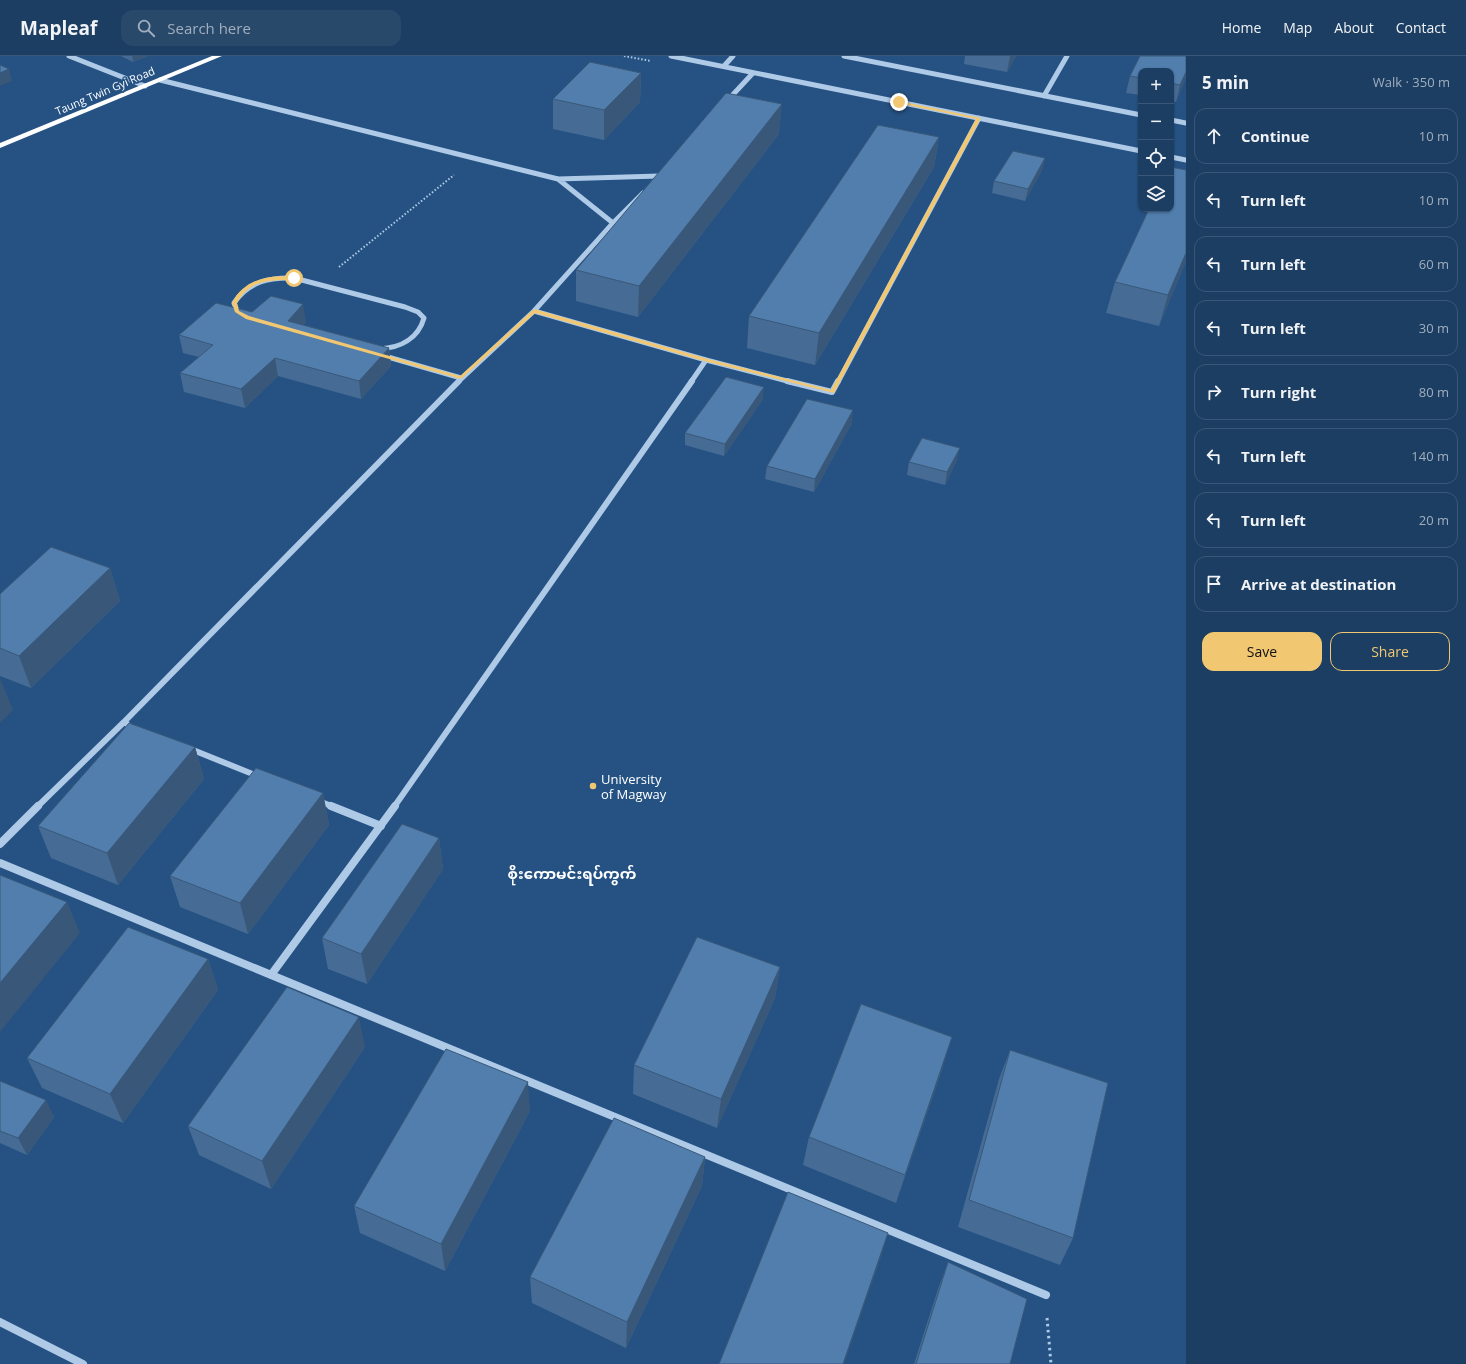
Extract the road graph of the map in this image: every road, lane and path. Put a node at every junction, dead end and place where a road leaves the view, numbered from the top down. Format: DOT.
graph roads {
  1 [pos="69,56"];
  2 [pos="218,56"];
  3 [pos="671,56"];
  4 [pos="733,56"];
  5 [pos="844,56"];
  6 [pos="1067,56"];
  7 [pos="724,66"];
  8 [pos="753,73"];
  9 [pos="160,80"];
  10 [pos="145,86"];
  11 [pos="1044,96"];
  12 [pos="720,108"];
  13 [pos="1138,114"];
  14 [pos="978,118"];
  15 [pos="1174,121"];
  16 [pos="1186,123"];
  17 [pos="0,146"];
  18 [pos="1138,150"];
  19 [pos="474,158"];
  20 [pos="1174,158"];
  21 [pos="1186,160"];
  22 [pos="664,170"];
  23 [pos="659,176"];
  24 [pos="558,179"];
  25 [pos="654,181"];
  26 [pos="649,186"];
  27 [pos="613,223"];
  28 [pos="338,268"];
  29 [pos="534,311"];
  30 [pos="248,318"];
  31 [pos="706,360"];
  32 [pos="461,378"];
  33 [pos="182,746"];
  34 [pos="271,781"];
  35 [pos="308,796"];
  36 [pos="381,826"];
  37 [pos="0,844"];
  38 [pos="0,863"];
  39 [pos="271,975"];
  40 [pos="1046,1295"];
  41 [pos="0,1322"];
  42 [pos="83,1364"];
  43 [pos="1051,1364"];
  1 -- 10 [label="street"];
  2 -- 9 [label="highway, Taung Twin Gyi Road"];
  3 -- 7 [label="street"];
  4 -- 7 [label="street"];
  5 -- 11 [label="street"];
  6 -- 11 [label="street"];
  7 -- 8 [label="street"];
  8 -- 12 [label="street"];
  8 -- 14 [label="street"];
  9 -- 10 [label="highway, Taung Twin Gyi Road"];
  9 -- 19 [label="street"];
  10 -- 17 [label="highway, Taung Twin Gyi Road"];
  11 -- 13 [label="street"];
  14 -- 18 [label="street"];
  14 -- 31 [label="street"];
  15 -- 16 [label="street"];
  19 -- 24 [label="street"];
  19 -- 28 [label="path"];
  20 -- 21 [label="street"];
  22 -- 23 [label="street"];
  23 -- 24 [label="street"];
  23 -- 25 [label="street"];
  24 -- 27 [label="street"];
  26 -- 27 [label="street"];
  27 -- 29 [label="street"];
  29 -- 31 [label="street"];
  29 -- 32 [label="street"];
  30 -- 32 [label="street"];
  31 -- 36 [label="street"];
  32 -- 37 [label="street"];
  33 -- 34 [label="street"];
  35 -- 36 [label="street"];
  36 -- 39 [label="street"];
  38 -- 39 [label="street"];
  39 -- 40 [label="street"];
  40 -- 43 [label="path"];
  41 -- 42 [label="street"];
}
